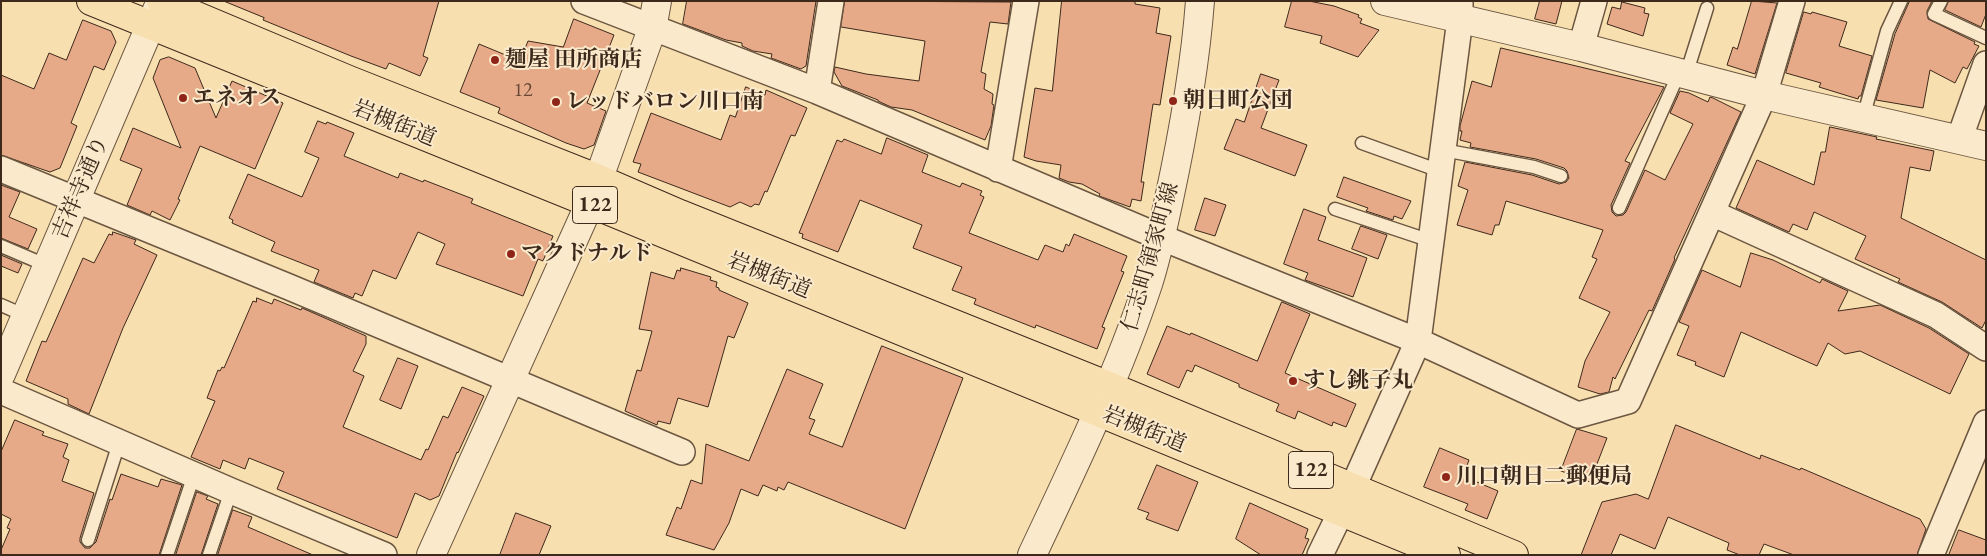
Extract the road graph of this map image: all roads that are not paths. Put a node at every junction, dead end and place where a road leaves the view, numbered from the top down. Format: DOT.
graph roads {
  1 [pos="91,1"];
  2 [pos="161,1"];
  3 [pos="584,1"];
  4 [pos="657,1"];
  5 [pos="831,1"];
  6 [pos="1026,1"];
  7 [pos="1200,1"];
  8 [pos="1385,1"];
  9 [pos="1594,1"];
  10 [pos="1792,1"];
  11 [pos="1901,1"];
  12 [pos="1941,1"];
  13 [pos="1707,8"];
  14 [pos="1460,10"];
  15 [pos="151,26"];
  16 [pos="652,28"];
  17 [pos="1986,38"];
  18 [pos="1581,47"];
  19 [pos="1986,64"];
  20 [pos="1683,74"];
  21 [pos="817,91"];
  22 [pos="1764,96"];
  23 [pos="1863,118"];
  24 [pos="1959,140"];
  25 [pos="1362,143"];
  26 [pos="1986,146"];
  27 [pos="1442,160"];
  28 [pos="998,169"];
  29 [pos="1,170"];
  30 [pos="1561,176"];
  31 [pos="595,191"];
  32 [pos="75,201"];
  33 [pos="1620,208"];
  34 [pos="1335,209"];
  35 [pos="1712,213"];
  36 [pos="1160,237"];
  37 [pos="1431,241"];
  38 [pos="1,246"];
  39 [pos="48,266"];
  40 [pos="1,305"];
  41 [pos="26,316"];
  42 [pos="1418,341"];
  43 [pos="1986,348"];
  44 [pos="1,374"];
  45 [pos="510,380"];
  46 [pos="1109,386"];
  47 [pos="1,391"];
  48 [pos="1098,411"];
  49 [pos="1986,423"];
  50 [pos="119,443"];
  51 [pos="682,452"];
  52 [pos="194,475"];
  53 [pos="231,492"];
  54 [pos="1347,499"];
  55 [pos="88,540"];
  56 [pos="167,555"];
  57 [pos="209,555"];
  58 [pos="384,555"];
  59 [pos="431,555"];
  60 [pos="1032,555"];
  61 [pos="1320,555"];
  62 [pos="1446,555"];
  63 [pos="1514,555"];
  64 [pos="1931,555"];
  1 -- 15 [label="highway, 岩槻街道 / 122"];
  2 -- 15 [label="street, 吉祥寺通り"];
  2 -- 31 [label="highway, 岩槻街道 / 122"];
  3 -- 16 [label="street"];
  4 -- 16 [label="street"];
  5 -- 21 [label="street"];
  6 -- 28 [label="street"];
  7 -- 36 [label="street, 仁志町領家町線"];
  8 -- 14 [label="street"];
  9 -- 18 [label="street"];
  10 -- 22 [label="street"];
  11 -- 23 [label="lane"];
  12 -- 17 [label="lane"];
  13 -- 20 [label="lane"];
  14 -- 18 [label="street"];
  14 -- 27 [label="street"];
  15 -- 31 [label="highway, 岩槻街道 / 122"];
  15 -- 32 [label="street, 吉祥寺通り"];
  16 -- 21 [label="street"];
  16 -- 31 [label="street"];
  18 -- 20 [label="street"];
  19 -- 24 [label="street"];
  20 -- 22 [label="street"];
  20 -- 33 [label="lane"];
  21 -- 28 [label="street"];
  22 -- 23 [label="street"];
  22 -- 35 [label="street"];
  23 -- 24 [label="street"];
  24 -- 26 [label="street"];
  25 -- 27 [label="lane"];
  27 -- 30 [label="lane"];
  27 -- 37 [label="street"];
  28 -- 36 [label="street"];
  29 -- 32 [label="street"];
  31 -- 45 [label="street"];
  31 -- 46 [label="highway, 岩槻街道 / 122"];
  31 -- 48 [label="highway, 岩槻街道 / 122"];
  32 -- 39 [label="street, 吉祥寺通り"];
  32 -- 45 [label="street"];
  34 -- 37 [label="lane"];
  35 -- 42 [label="street"];
  35 -- 43 [label="street"];
  36 -- 42 [label="street"];
  36 -- 46 [label="street, 仁志町領家町線"];
  37 -- 42 [label="street"];
  38 -- 39 [label="lane"];
  39 -- 41 [label="street, 吉祥寺通り"];
  40 -- 41 [label="lane"];
  41 -- 44 [label="street, 吉祥寺通り"];
  42 -- 54 [label="street"];
  45 -- 51 [label="street"];
  45 -- 59 [label="street"];
  46 -- 48 [label="street, 仁志町領家町線"];
  46 -- 54 [label="highway, 岩槻街道 / 122"];
  47 -- 50 [label="street"];
  48 -- 54 [label="highway, 岩槻街道 / 122"];
  48 -- 60 [label="street, 仁志町領家町線"];
  49 -- 64 [label="street"];
  50 -- 52 [label="street"];
  50 -- 55 [label="lane"];
  52 -- 53 [label="street"];
  52 -- 56 [label="lane"];
  53 -- 57 [label="lane"];
  53 -- 58 [label="street"];
  54 -- 61 [label="street"];
  54 -- 62 [label="highway, 岩槻街道 / 122"];
  54 -- 63 [label="highway, 岩槻街道 / 122"];
}
